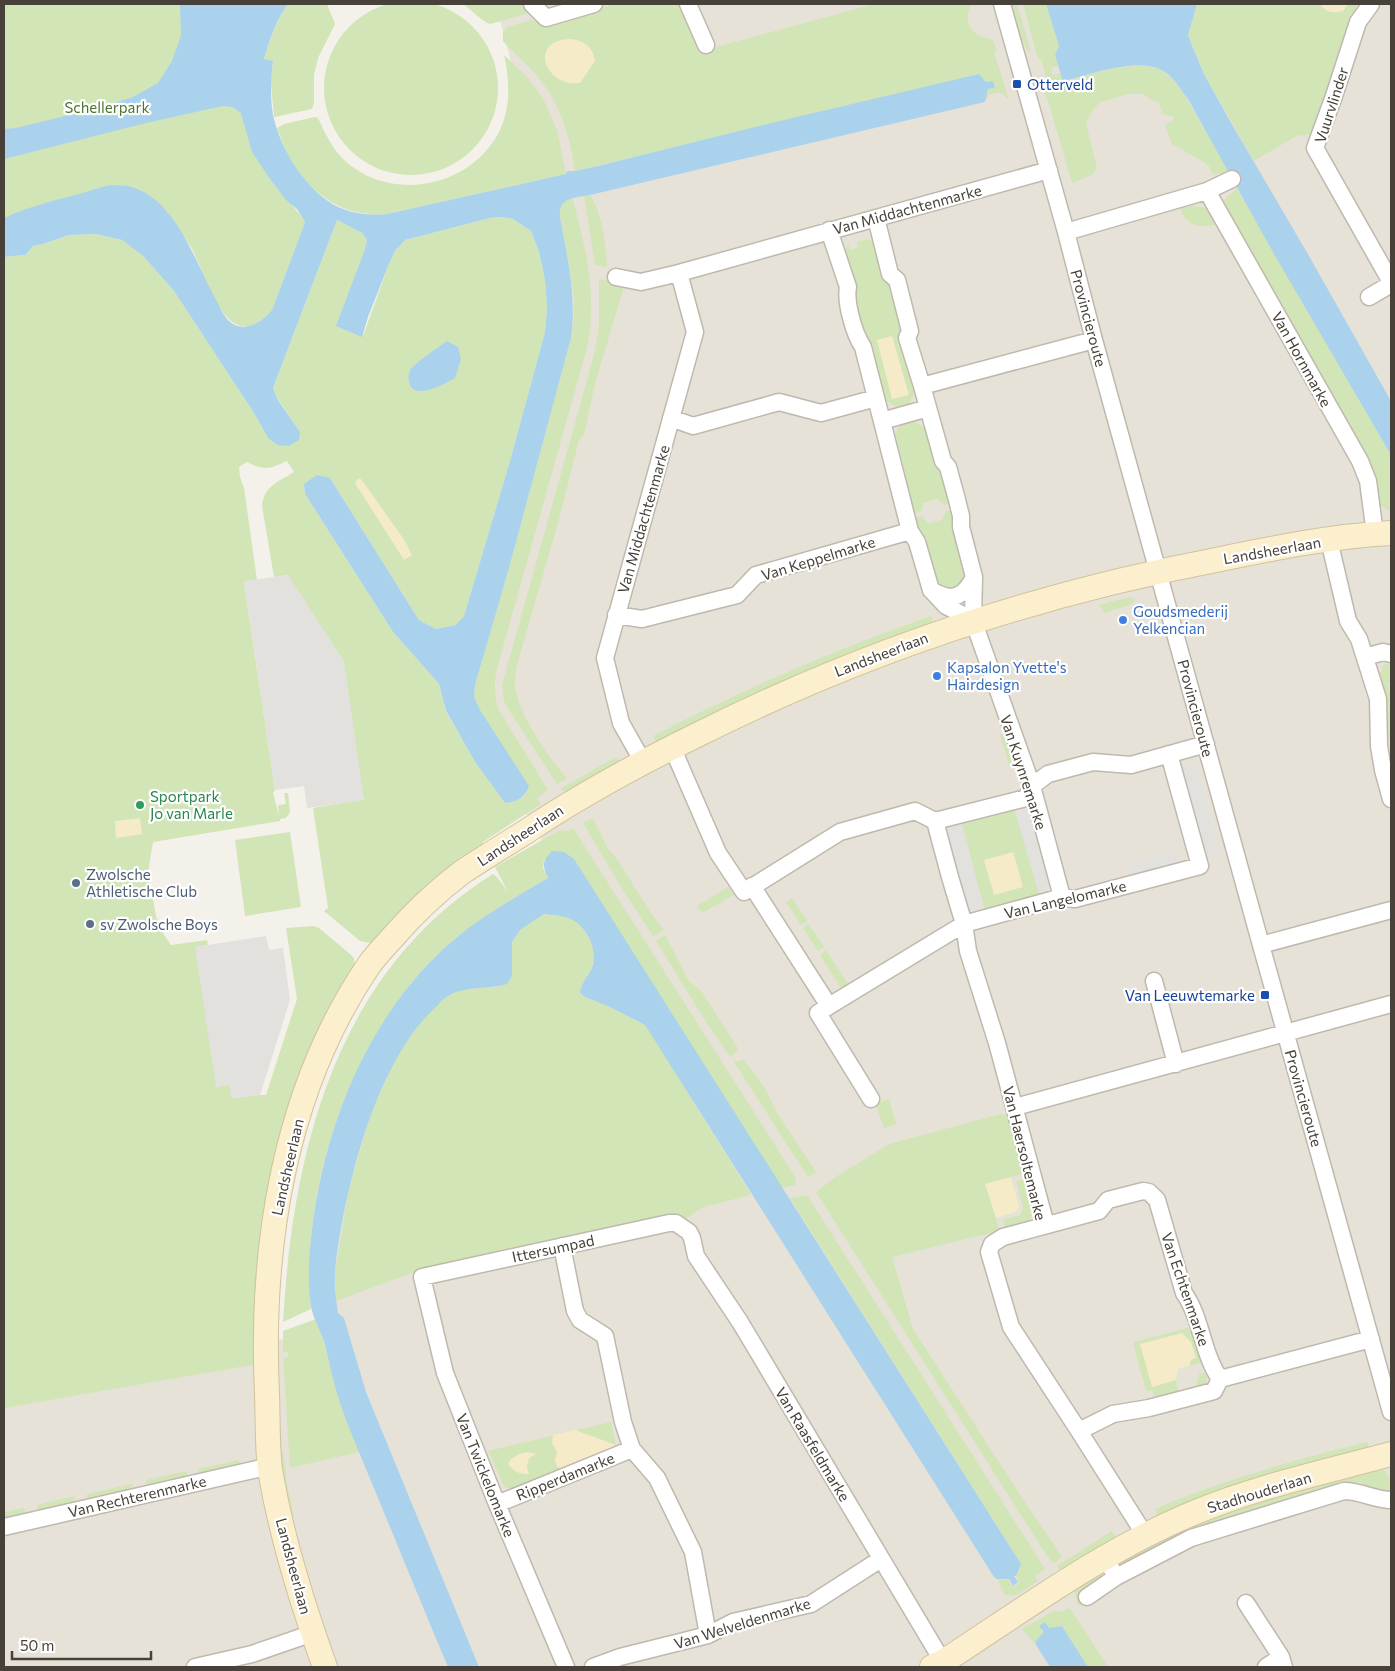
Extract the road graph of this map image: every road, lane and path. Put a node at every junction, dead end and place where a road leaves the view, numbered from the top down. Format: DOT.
graph roads {
  1 [pos="532,4"];
  2 [pos="594,4"];
  3 [pos="688,4"];
  4 [pos="1002,4"];
  5 [pos="1371,4"];
  6 [pos="706,45"];
  7 [pos="1049,170"];
  8 [pos="1232,179"];
  9 [pos="1207,192"];
  10 [pos="876,218"];
  11 [pos="829,230"];
  12 [pos="1066,232"];
  13 [pos="679,273"];
  14 [pos="616,277"];
  15 [pos="1391,283"];
  16 [pos="1369,297"];
  17 [pos="1094,340"];
  18 [pos="922,386"];
  19 [pos="876,398"];
  20 [pos="928,408"];
  21 [pos="671,418"];
  22 [pos="882,421"];
  23 [pos="910,531"];
  24 [pos="1383,533"];
  25 [pos="1329,540"];
  26 [pos="1158,571"];
  27 [pos="974,576"];
  28 [pos="931,590"];
  29 [pos="616,615"];
  30 [pos="973,620"];
  31 [pos="1391,654"];
  32 [pos="1365,657"];
  33 [pos="1206,744"];
  34 [pos="672,747"];
  35 [pos="1169,754"];
  36 [pos="643,762"];
  37 [pos="1032,786"];
  38 [pos="1391,799"];
  39 [pos="935,821"];
  40 [pos="752,886"];
  41 [pos="1062,897"];
  42 [pos="1391,910"];
  43 [pos="964,924"];
  44 [pos="1261,944"];
  45 [pos="1154,981"];
  46 [pos="1391,1004"];
  47 [pos="829,1006"];
  48 [pos="1286,1033"];
  49 [pos="1176,1064"];
  50 [pos="871,1099"];
  51 [pos="1014,1107"];
  52 [pos="1046,1225"];
  53 [pos="684,1228"];
  54 [pos="562,1246"];
  55 [pos="422,1277"];
  56 [pos="1371,1339"];
  57 [pos="1220,1379"];
  58 [pos="1391,1411"];
  59 [pos="1079,1431"];
  60 [pos="632,1449"];
  61 [pos="1391,1454"];
  62 [pos="270,1466"];
  63 [pos="1391,1500"];
  64 [pos="497,1504"];
  65 [pos="4,1526"];
  66 [pos="1145,1535"];
  67 [pos="882,1559"];
  68 [pos="1110,1567"];
  69 [pos="1087,1597"];
  70 [pos="1246,1603"];
  71 [pos="313,1633"];
  72 [pos="708,1635"];
  73 [pos="1282,1662"];
  74 [pos="938,1665"];
  75 [pos="195,1667"];
  76 [pos="325,1667"];
  77 [pos="566,1667"];
  78 [pos="593,1667"];
  79 [pos="1266,1667"];
  1 -- 2 [label="street"];
  3 -- 6 [label="street"];
  4 -- 7 [label="street, Provincieroute"];
  5 -- 15 [label="street, Vuurvlinder"];
  7 -- 10 [label="street, Van Middachtenmarke"];
  7 -- 12 [label="street, Provincieroute"];
  8 -- 9 [label="street"];
  9 -- 12 [label="street"];
  9 -- 24 [label="street, Van Hornmarke"];
  10 -- 11 [label="street, Van Middachtenmarke"];
  10 -- 18 [label="street"];
  11 -- 13 [label="street, Van Middachtenmarke"];
  11 -- 19 [label="street"];
  12 -- 17 [label="street, Provincieroute"];
  13 -- 14 [label="street, Van Middachtenmarke"];
  13 -- 21 [label="street, Van Middachtenmarke"];
  15 -- 16 [label="street, Vuurvlinder"];
  17 -- 18 [label="street"];
  17 -- 26 [label="street, Provincieroute"];
  18 -- 20 [label="street"];
  19 -- 21 [label="street"];
  19 -- 22 [label="street"];
  20 -- 22 [label="street"];
  20 -- 27 [label="street"];
  21 -- 29 [label="street, Van Middachtenmarke"];
  22 -- 23 [label="street"];
  23 -- 28 [label="street"];
  23 -- 29 [label="street, Van Keppelmarke"];
  24 -- 25 [label="street, Landsheerlaan"];
  25 -- 26 [label="street, Landsheerlaan"];
  25 -- 32 [label="street"];
  26 -- 30 [label="street, Landsheerlaan"];
  26 -- 33 [label="street, Provincieroute"];
  27 -- 28 [label="street"];
  27 -- 30 [label="street"];
  28 -- 30 [label="street"];
  29 -- 36 [label="street, Van Middachtenmarke"];
  30 -- 34 [label="street, Landsheerlaan"];
  30 -- 37 [label="street, Van Kuynremarke"];
  31 -- 32 [label="street"];
  32 -- 38 [label="street"];
  33 -- 35 [label="street"];
  33 -- 44 [label="street, Provincieroute"];
  34 -- 36 [label="street, Landsheerlaan"];
  34 -- 40 [label="street"];
  35 -- 37 [label="street"];
  35 -- 41 [label="street, Van Langelomarke"];
  36 -- 62 [label="street, Landsheerlaan"];
  37 -- 39 [label="street"];
  37 -- 41 [label="street, Van Kuynremarke"];
  39 -- 40 [label="street"];
  39 -- 43 [label="street, Van Haersoltemarke"];
  40 -- 47 [label="street"];
  41 -- 43 [label="street, Van Langelomarke"];
  42 -- 44 [label="street"];
  43 -- 47 [label="street, Van Langelomarke"];
  43 -- 51 [label="street, Van Haersoltemarke"];
  44 -- 48 [label="street, Provincieroute"];
  45 -- 49 [label="street"];
  46 -- 48 [label="street"];
  47 -- 50 [label="street"];
  48 -- 49 [label="street"];
  48 -- 56 [label="street, Provincieroute"];
  49 -- 51 [label="street"];
  51 -- 52 [label="street, Van Haersoltemarke"];
  52 -- 57 [label="street, Van Echtenmarke"];
  52 -- 59 [label="street, Van Haersoltemarke"];
  53 -- 54 [label="street, Ittersumpad"];
  53 -- 67 [label="street, Van Raasfeldmarke"];
  54 -- 55 [label="street, Ittersumpad"];
  54 -- 60 [label="street, Ripperdamarke"];
  55 -- 64 [label="street, Van Twickelomarke"];
  56 -- 57 [label="street"];
  56 -- 58 [label="street, Provincieroute"];
  57 -- 59 [label="street"];
  59 -- 66 [label="street, Van Haersoltemarke"];
  60 -- 64 [label="street, Ripperdamarke"];
  60 -- 72 [label="street, Ripperdamarke"];
  61 -- 66 [label="street, Stadhouderlaan"];
  62 -- 65 [label="street, Van Rechterenmarke"];
  62 -- 71 [label="street, Landsheerlaan"];
  63 -- 68 [label="street, Stadhouderlaan"];
  64 -- 77 [label="street, Van Twickelomarke"];
  66 -- 68 [label="street, Stadhouderlaan"];
  67 -- 72 [label="street, Van Welveldenmarke"];
  67 -- 74 [label="street, Van Raasfeldmarke"];
  68 -- 69 [label="street, Stadhouderlaan"];
  68 -- 74 [label="street, Stadhouderlaan"];
  70 -- 73 [label="street"];
  71 -- 75 [label="street"];
  71 -- 76 [label="street, Landsheerlaan"];
  72 -- 78 [label="street, Van Welveldenmarke"];
  73 -- 79 [label="street"];
}
